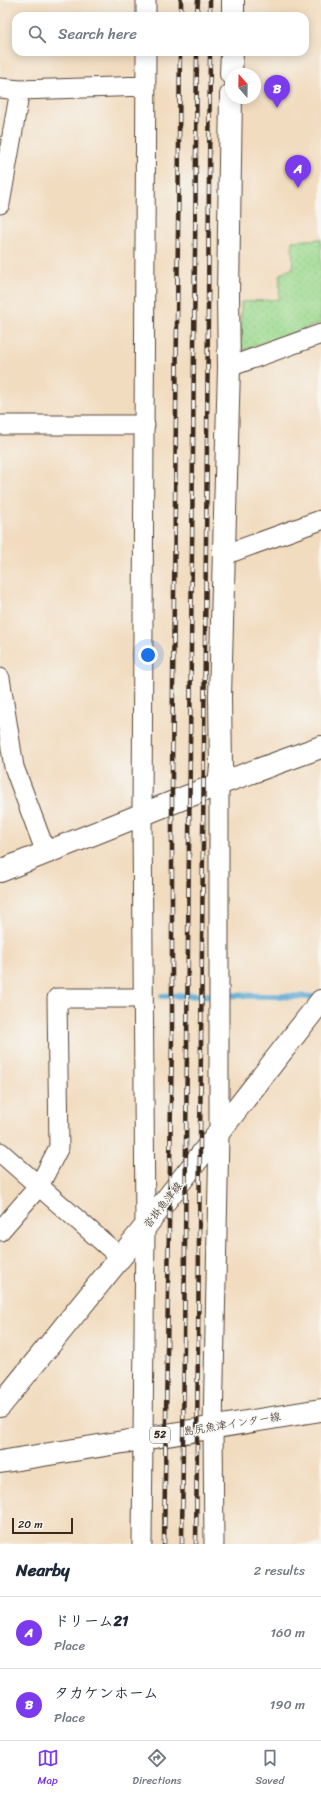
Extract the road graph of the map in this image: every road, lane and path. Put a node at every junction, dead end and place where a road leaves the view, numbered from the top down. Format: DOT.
graph roads {
  1 [pos="146,0"];
  2 [pos="233,0"];
  3 [pos="146,12"];
  4 [pos="233,12"];
  5 [pos="146,56"];
  6 [pos="232,56"];
  7 [pos="231,68"];
  8 [pos="146,86"];
  9 [pos="0,88"];
  10 [pos="20,90"];
  11 [pos="231,104"];
  12 [pos="0,204"];
  13 [pos="321,334"];
  14 [pos="229,367"];
  15 [pos="0,425"];
  16 [pos="145,425"];
  17 [pos="321,520"];
  18 [pos="224,555"];
  19 [pos="0,678"];
  20 [pos="321,748"];
  21 [pos="219,784"];
  22 [pos="142,816"];
  23 [pos="46,853"];
  24 [pos="0,871"];
  25 [pos="143,998"];
  26 [pos="321,1001"];
  27 [pos="219,1134"];
  28 [pos="0,1152"];
  29 [pos="39,1186"];
  30 [pos="145,1227"];
  31 [pos="0,1231"];
  32 [pos="120,1257"];
  33 [pos="0,1406"];
  34 [pos="321,1410"];
  35 [pos="213,1427"];
  36 [pos="142,1438"];
  37 [pos="0,1462"];
  38 [pos="142,1544"];
  39 [pos="214,1544"];
  1 -- 3 [label="street"];
  2 -- 4 [label="street"];
  5 -- 8 [label="street"];
  6 -- 7 [label="street"];
  8 -- 10 [label="street"];
  8 -- 16 [label="street"];
  9 -- 10 [label="street"];
  10 -- 12 [label="street"];
  11 -- 14 [label="street"];
  13 -- 14 [label="street"];
  14 -- 18 [label="street"];
  15 -- 16 [label="street"];
  16 -- 22 [label="street"];
  17 -- 18 [label="street"];
  18 -- 21 [label="street"];
  19 -- 23 [label="street"];
  20 -- 21 [label="street"];
  21 -- 22 [label="street"];
  21 -- 27 [label="street"];
  22 -- 23 [label="street"];
  22 -- 25 [label="street"];
  23 -- 24 [label="street"];
  25 -- 29 [label="street"];
  25 -- 30 [label="street"];
  26 -- 27 [label="street, 沓掛魚津線"];
  27 -- 30 [label="street, 沓掛魚津線"];
  27 -- 35 [label="street"];
  28 -- 29 [label="street"];
  29 -- 31 [label="street"];
  29 -- 32 [label="street"];
  30 -- 32 [label="street, 沓掛魚津線"];
  30 -- 36 [label="street"];
  32 -- 33 [label="street, 沓掛魚津線"];
  34 -- 35 [label="street, 島尻魚津インター線 / 52"];
  35 -- 36 [label="street, 島尻魚津インター線 / 52"];
  35 -- 39 [label="street"];
  36 -- 37 [label="street, 島尻魚津インター線 / 52"];
  36 -- 38 [label="street"];
}
